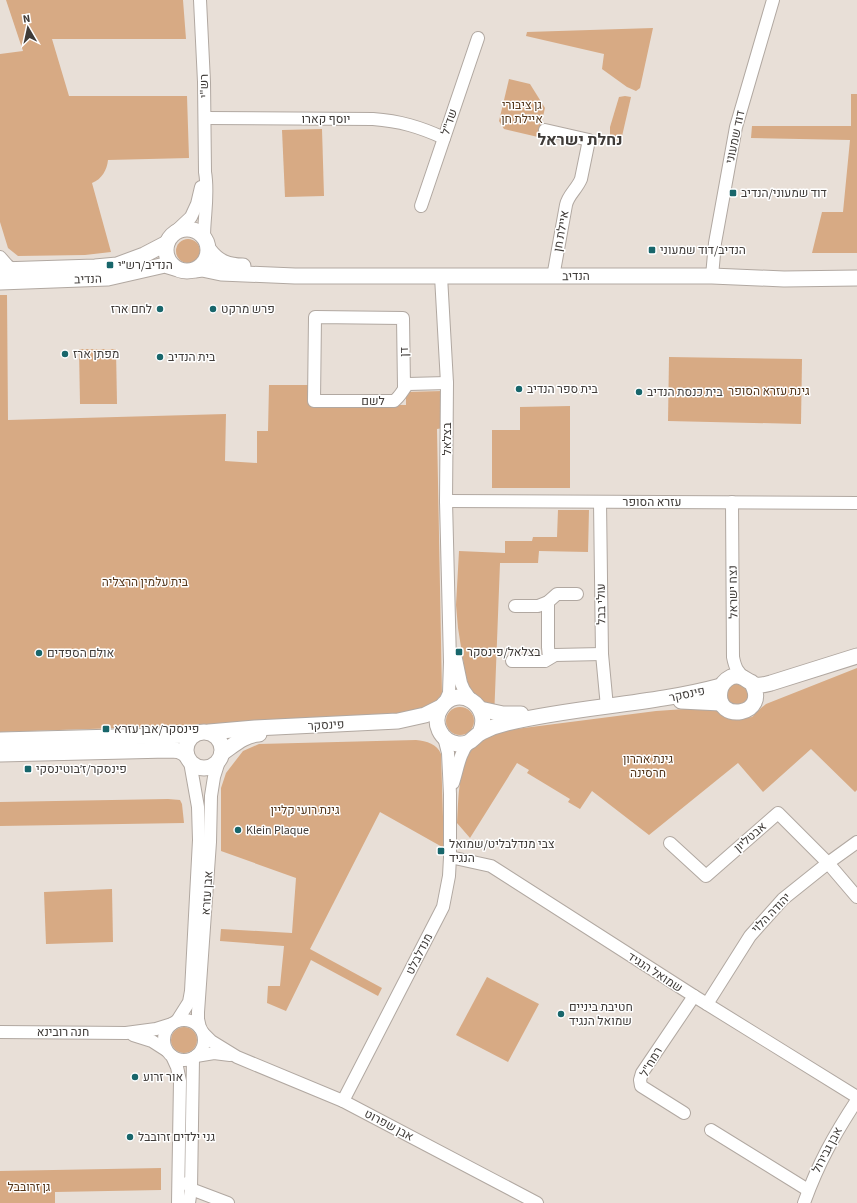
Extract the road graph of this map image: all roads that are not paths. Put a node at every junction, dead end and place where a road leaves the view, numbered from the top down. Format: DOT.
graph roads {
  1 [pos="200,0"];
  2 [pos="773,0"];
  3 [pos="478,38"];
  4 [pos="204,118"];
  5 [pos="545,130"];
  6 [pos="444,138"];
  7 [pos="205,172"];
  8 [pos="421,206"];
  9 [pos="171,238"];
  10 [pos="206,243"];
  11 [pos="0,257"];
  12 [pos="175,268"];
  13 [pos="7,270"];
  14 [pos="195,270"];
  15 [pos="295,276"];
  16 [pos="441,276"];
  17 [pos="712,276"];
  18 [pos="553,277"];
  19 [pos="857,278"];
  20 [pos="0,282"];
  21 [pos="447,383"];
  22 [pos="404,387"];
  23 [pos="314,401"];
  24 [pos="446,502"];
  25 [pos="600,502"];
  26 [pos="732,502"];
  27 [pos="857,503"];
  28 [pos="577,594"];
  29 [pos="447,602"];
  30 [pos="548,602"];
  31 [pos="515,606"];
  32 [pos="602,654"];
  33 [pos="857,656"];
  34 [pos="549,658"];
  35 [pos="512,661"];
  36 [pos="812,671"];
  37 [pos="748,680"];
  38 [pos="721,686"];
  39 [pos="652,701"];
  40 [pos="721,703"];
  41 [pos="443,705"];
  42 [pos="476,705"];
  43 [pos="753,705"];
  44 [pos="607,706"];
  45 [pos="552,714"];
  46 [pos="209,732"];
  47 [pos="193,735"];
  48 [pos="443,736"];
  49 [pos="475,737"];
  50 [pos="0,740"];
  51 [pos="0,754"];
  52 [pos="221,756"];
  53 [pos="188,759"];
  54 [pos="450,794"];
  55 [pos="857,842"];
  56 [pos="670,843"];
  57 [pos="450,857"];
  58 [pos="828,863"];
  59 [pos="857,897"];
  60 [pos="694,996"];
  61 [pos="707,1004"];
  62 [pos="174,1022"];
  63 [pos="202,1030"];
  64 [pos="0,1032"];
  65 [pos="126,1033"];
  66 [pos="169,1053"];
  67 [pos="195,1057"];
  68 [pos="237,1057"];
  69 [pos="857,1097"];
  70 [pos="857,1100"];
  71 [pos="343,1101"];
  72 [pos="684,1113"];
  73 [pos="711,1130"];
  74 [pos="180,1168"];
  75 [pos="191,1189"];
  76 [pos="808,1190"];
  77 [pos="178,1203"];
  78 [pos="189,1203"];
  79 [pos="228,1203"];
  80 [pos="537,1203"];
  81 [pos="804,1203"];
  1 -- 4 [label="street, רש\"י"];
  2 -- 17 [label="street, דוד שמעוני"];
  3 -- 6 [label="street, שד\"ל"];
  4 -- 6 [label="street, יוסף קארו"];
  4 -- 7 [label="street, רש\"י"];
  5 -- 18 [label="street, איילת חן"];
  6 -- 8 [label="street, שד\"ל"];
  7 -- 9 [label="street, רש\"י"];
  7 -- 10 [label="street, רש\"י"];
  9 -- 10 [label="street"];
  9 -- 12 [label="street"];
  9 -- 13 [label="street, הנדיב"];
  10 -- 14 [label="street"];
  10 -- 15 [label="street, הנדיב"];
  11 -- 13 [label="street"];
  12 -- 14 [label="street"];
  12 -- 20 [label="street, הנדיב"];
  14 -- 15 [label="street, הנדיב"];
  15 -- 16 [label="street, הנדיב"];
  16 -- 18 [label="street, הנדיב"];
  16 -- 21 [label="street, בצלאל"];
  17 -- 18 [label="street, הנדיב"];
  17 -- 19 [label="street, הנדיב"];
  21 -- 22 [label="street"];
  21 -- 24 [label="street, בצלאל"];
  22 -- 23 [label="street, לשם"];
  22 -- 23 [label="street, דן"];
  24 -- 25 [label="street, עזרא הסופר"];
  24 -- 29 [label="street, בצלאל"];
  25 -- 26 [label="street, עזרא הסופר"];
  25 -- 32 [label="street, עולי בבל"];
  26 -- 27 [label="street, עזרא הסופר"];
  26 -- 37 [label="street, נצח ישראל"];
  28 -- 30 [label="street"];
  29 -- 41 [label="street, בצלאל"];
  29 -- 42 [label="street, בצלאל"];
  30 -- 31 [label="street"];
  30 -- 34 [label="street"];
  32 -- 34 [label="street"];
  32 -- 44 [label="street, עולי בבל"];
  33 -- 36 [label="street"];
  34 -- 35 [label="street"];
  36 -- 37 [label="street"];
  36 -- 43 [label="street"];
  37 -- 38 [label="street"];
  37 -- 43 [label="street"];
  38 -- 39 [label="street, פינסקר"];
  38 -- 40 [label="street"];
  39 -- 40 [label="street, פינסקר"];
  39 -- 44 [label="street, פינסקר"];
  40 -- 43 [label="street"];
  41 -- 42 [label="street"];
  41 -- 46 [label="street, פינסקר"];
  41 -- 48 [label="street"];
  42 -- 45 [label="street, פינסקר"];
  42 -- 49 [label="street"];
  44 -- 45 [label="street, פינסקר"];
  45 -- 49 [label="street, פינסקר"];
  46 -- 47 [label="street"];
  46 -- 52 [label="street"];
  47 -- 50 [label="street"];
  47 -- 53 [label="street"];
  48 -- 49 [label="street"];
  48 -- 52 [label="street, פינסקר"];
  48 -- 54 [label="street, מנדלבלט"];
  49 -- 54 [label="street, מנדלבלט"];
  51 -- 53 [label="street"];
  52 -- 53 [label="street"];
  52 -- 63 [label="street, אבן עזרא"];
  53 -- 62 [label="street, אבן עזרא"];
  54 -- 57 [label="street, מנדלבלט"];
  55 -- 58 [label="street, יהודה הלוי"];
  56 -- 58 [label="street, אבטליון"];
  57 -- 60 [label="street, שמואל הנגיד"];
  57 -- 71 [label="street, מנדלבלט"];
  58 -- 59 [label="street"];
  58 -- 61 [label="street, יהודה הלוי"];
  60 -- 61 [label="street, שמואל הנגיד"];
  60 -- 72 [label="street, רמח\"ל"];
  61 -- 69 [label="street, שמואל הנגיד"];
  62 -- 63 [label="street"];
  62 -- 65 [label="street, חנה רובינא"];
  62 -- 66 [label="street"];
  63 -- 67 [label="street"];
  63 -- 68 [label="street, אבן שפרוט"];
  64 -- 65 [label="street, חנה רובינא"];
  65 -- 66 [label="street, חנה רובינא"];
  66 -- 67 [label="street"];
  66 -- 74 [label="street"];
  67 -- 68 [label="street, אבן שפרוט"];
  67 -- 75 [label="street"];
  68 -- 71 [label="street, אבן שפרוט"];
  70 -- 76 [label="street, אבן גבירול"];
  71 -- 80 [label="street, אבן שפרוט"];
  73 -- 76 [label="street"];
  74 -- 75 [label="street"];
  74 -- 77 [label="street"];
  75 -- 78 [label="street"];
  75 -- 79 [label="street"];
  76 -- 81 [label="street, אבן גבירול"];
}
